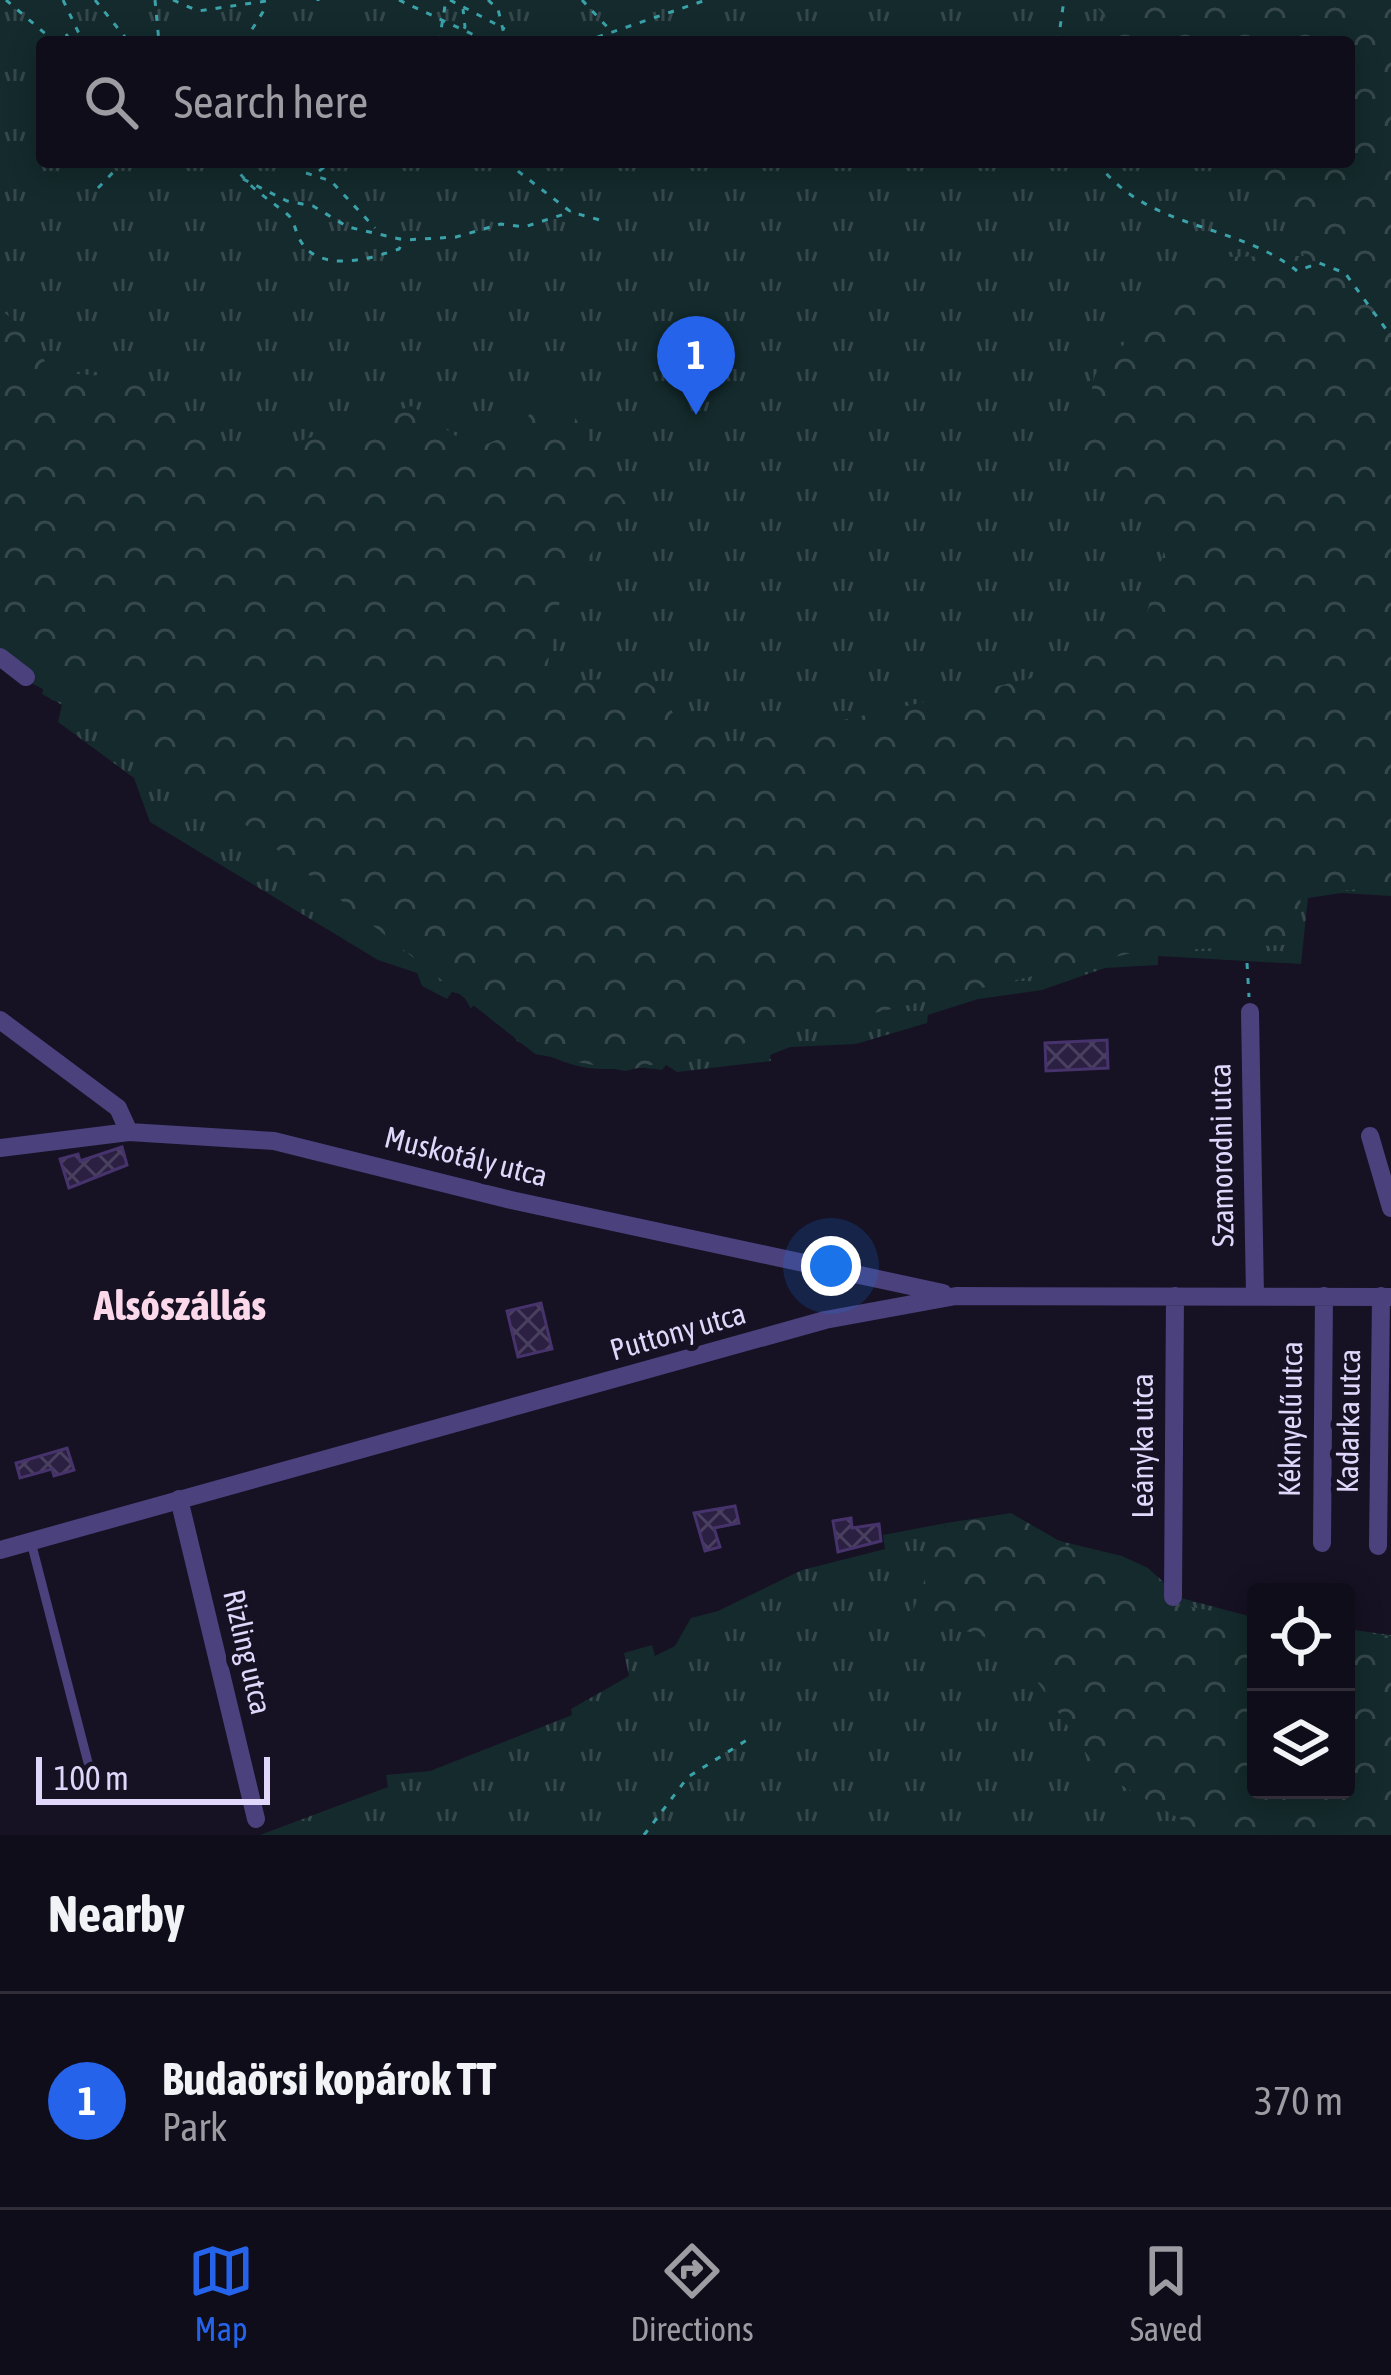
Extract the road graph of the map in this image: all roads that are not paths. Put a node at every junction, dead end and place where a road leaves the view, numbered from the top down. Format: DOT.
graph roads {
  1 [pos="0,657"];
  2 [pos="26,676"];
  3 [pos="1250,1012"];
  4 [pos="0,1020"];
  5 [pos="129,1132"];
  6 [pos="1370,1136"];
  7 [pos="0,1148"];
  8 [pos="1391,1208"];
  9 [pos="956,1296"];
  10 [pos="1175,1296"];
  11 [pos="1255,1296"];
  12 [pos="1324,1296"];
  13 [pos="1386,1297"];
  14 [pos="179,1499"];
  15 [pos="31,1542"];
  16 [pos="1322,1543"];
  17 [pos="1378,1546"];
  18 [pos="0,1550"];
  19 [pos="1173,1597"];
  20 [pos="92,1778"];
  21 [pos="256,1819"];
  1 -- 2 [label="street"];
  3 -- 11 [label="street, Szamorodni utca"];
  4 -- 5 [label="street"];
  5 -- 7 [label="street, Muskotály utca"];
  5 -- 9 [label="street, Muskotály utca"];
  6 -- 8 [label="street"];
  9 -- 10 [label="street, Puttony utca"];
  9 -- 14 [label="street, Puttony utca"];
  10 -- 11 [label="street, Puttony utca"];
  10 -- 19 [label="street, Leányka utca"];
  11 -- 12 [label="street, Puttony utca"];
  12 -- 13 [label="street, Puttony utca"];
  12 -- 16 [label="street, Kéknyelű utca"];
  13 -- 17 [label="street, Kadarka utca"];
  14 -- 15 [label="street, Puttony utca"];
  14 -- 21 [label="street, Rizling utca"];
  15 -- 18 [label="street, Puttony utca"];
  15 -- 20 [label="lane"];
}
